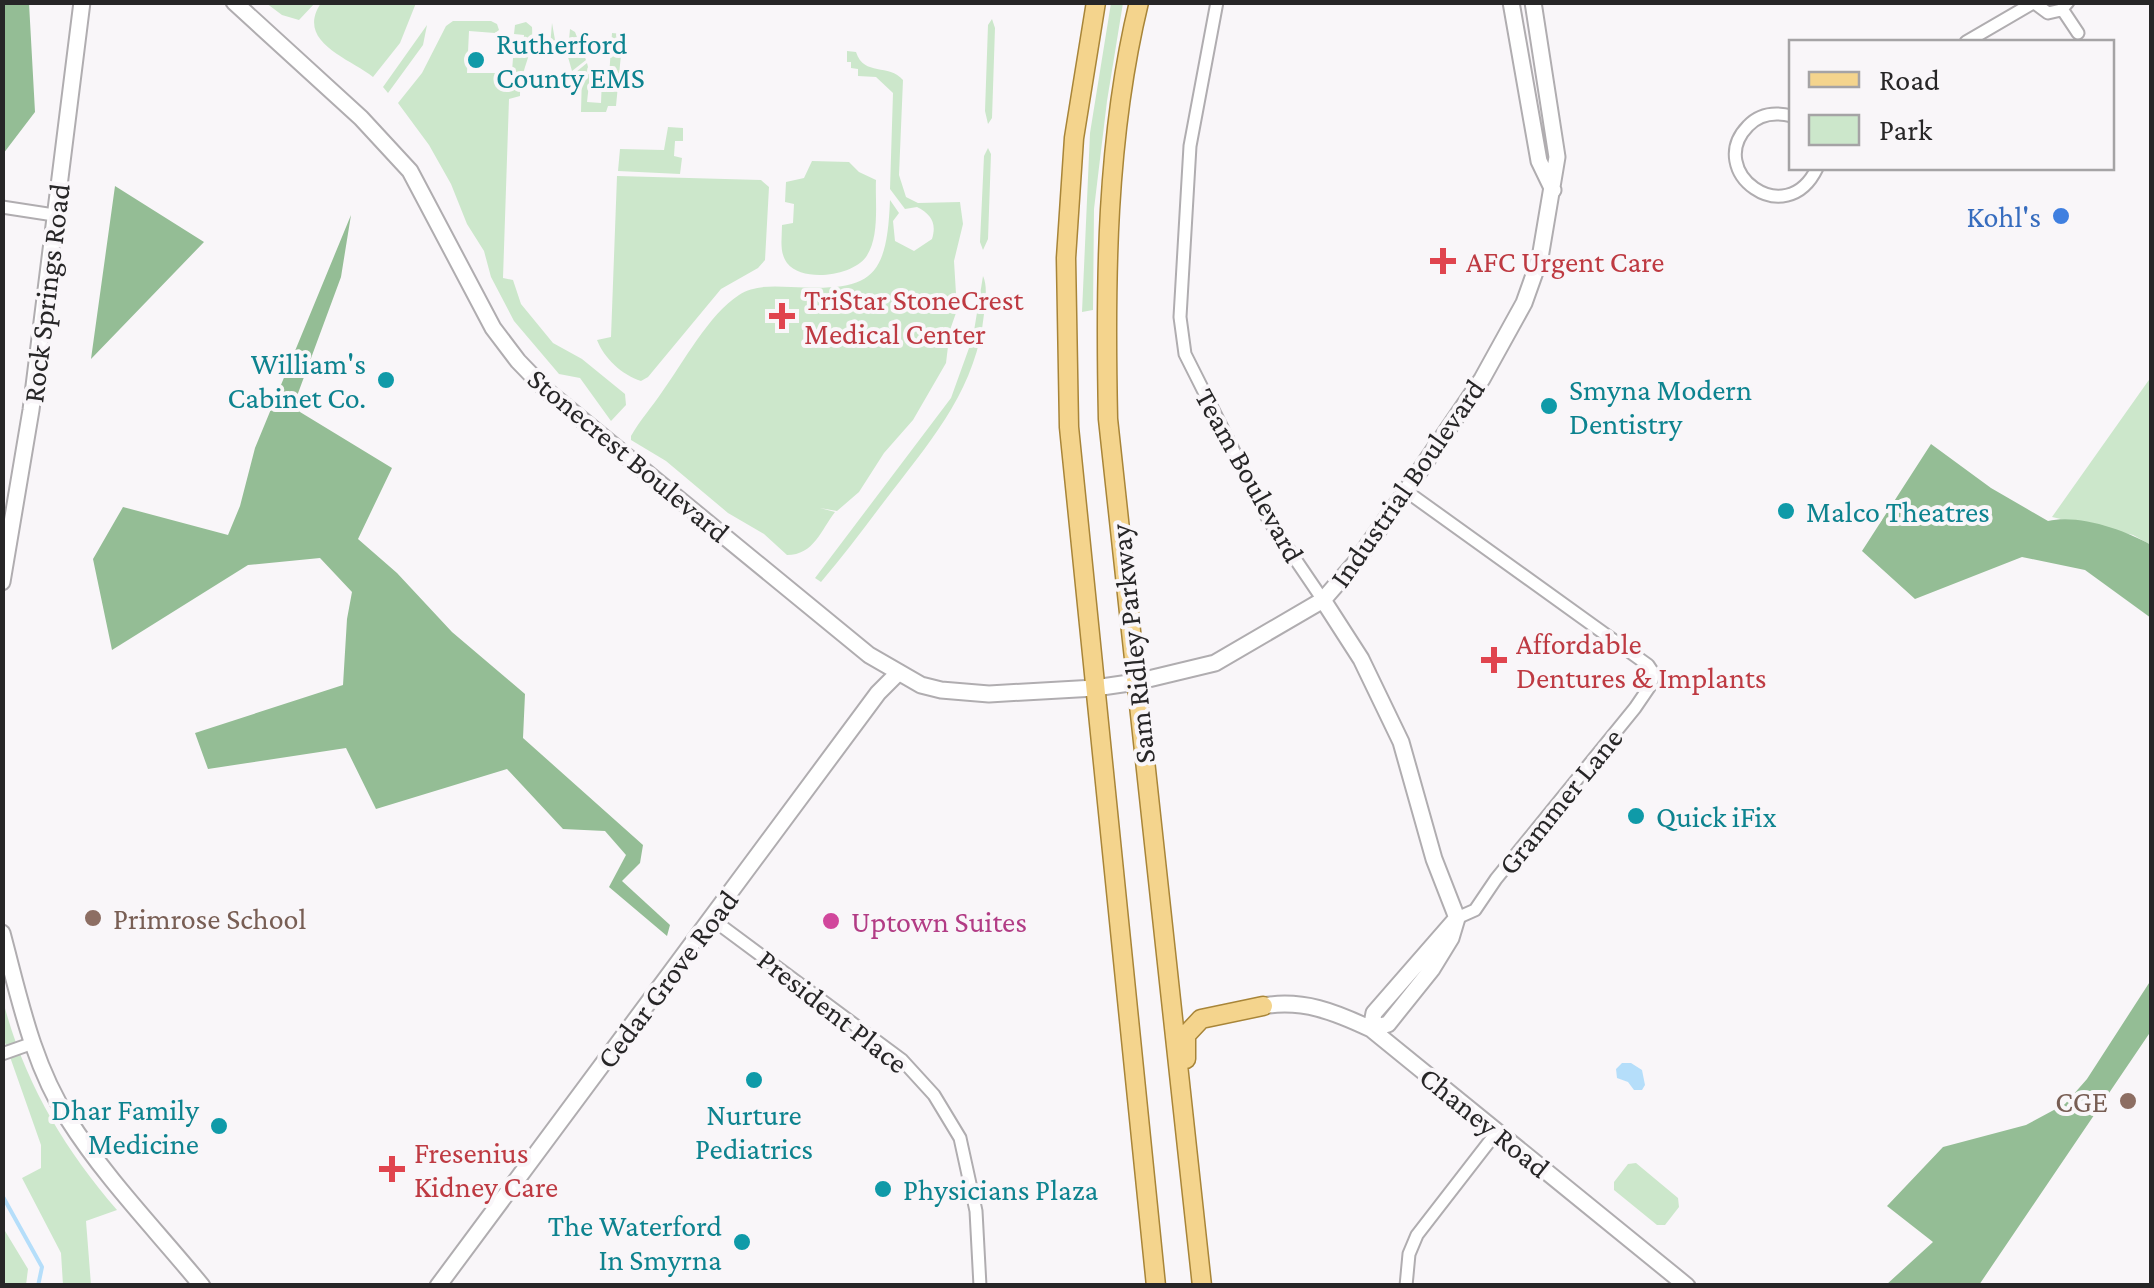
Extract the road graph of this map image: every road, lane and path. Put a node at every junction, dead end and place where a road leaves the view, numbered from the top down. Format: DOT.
graph roads {
  1 [pos="82,2"];
  2 [pos="234,2"];
  3 [pos="1096,2"];
  4 [pos="1139,2"];
  5 [pos="1217,2"];
  6 [pos="1511,2"];
  7 [pos="1533,2"];
  8 [pos="2033,3"];
  9 [pos="2065,6"];
  10 [pos="2078,32"];
  11 [pos="1969,40"];
  12 [pos="1789,115"];
  13 [pos="1816,170"];
  14 [pos="1553,190"];
  15 [pos="2,207"];
  16 [pos="54,214"];
  17 [pos="1406,491"];
  18 [pos="2,582"];
  19 [pos="1322,600"];
  20 [pos="898,673"];
  21 [pos="1136,682"];
  22 [pos="1095,688"];
  23 [pos="1475,910"];
  24 [pos="1456,918"];
  25 [pos="712,919"];
  26 [pos="2,932"];
  27 [pos="1432,969"];
  28 [pos="1399,981"];
  29 [pos="1414,992"];
  30 [pos="1263,1006"];
  31 [pos="1371,1029"];
  32 [pos="33,1043"];
  33 [pos="2,1054"];
  34 [pos="1496,1133"];
  35 [pos="1195,1228"];
  36 [pos="1686,1285"];
  37 [pos="202,1286"];
  38 [pos="438,1286"];
  39 [pos="980,1286"];
  40 [pos="1156,1286"];
  41 [pos="1202,1286"];
  42 [pos="1406,1286"];
  1 -- 16 [label="street, Rock Springs Road"];
  2 -- 20 [label="street, Stonecrest Boulevard"];
  3 -- 22 [label="main road, Sam Ridley Parkway"];
  4 -- 21 [label="main road, Sam Ridley Parkway"];
  5 -- 19 [label="street, Team Boulevard"];
  6 -- 14 [label="street"];
  7 -- 14 [label="street, Industrial Boulevard"];
  8 -- 9 [label="street"];
  8 -- 11 [label="street"];
  9 -- 10 [label="street"];
  12 -- 13 [label="street"];
  14 -- 17 [label="street, Industrial Boulevard"];
  15 -- 16 [label="street"];
  16 -- 18 [label="street, Rock Springs Road"];
  17 -- 19 [label="street, Industrial Boulevard"];
  17 -- 23 [label="street, Grammer Lane"];
  19 -- 21 [label="street, Industrial Boulevard"];
  19 -- 24 [label="street, Team Boulevard"];
  20 -- 22 [label="street, Stonecrest Boulevard"];
  20 -- 25 [label="street, Cedar Grove Road"];
  21 -- 22 [label="street, Industrial Boulevard"];
  21 -- 35 [label="main road, Sam Ridley Parkway"];
  22 -- 40 [label="main road, Sam Ridley Parkway"];
  23 -- 24 [label="street"];
  23 -- 27 [label="street, Grammer Lane"];
  24 -- 27 [label="street"];
  24 -- 28 [label="street"];
  25 -- 38 [label="street, Cedar Grove Road"];
  25 -- 39 [label="street, President Place"];
  26 -- 32 [label="street"];
  27 -- 29 [label="street"];
  28 -- 29 [label="street"];
  28 -- 31 [label="street"];
  29 -- 31 [label="street"];
  30 -- 31 [label="street, Chaney Road"];
  30 -- 35 [label="main road"];
  31 -- 34 [label="street, Chaney Road"];
  32 -- 33 [label="street"];
  32 -- 37 [label="street"];
  34 -- 36 [label="street, Chaney Road"];
  34 -- 42 [label="street"];
  35 -- 41 [label="main road, Sam Ridley Parkway"];
}
